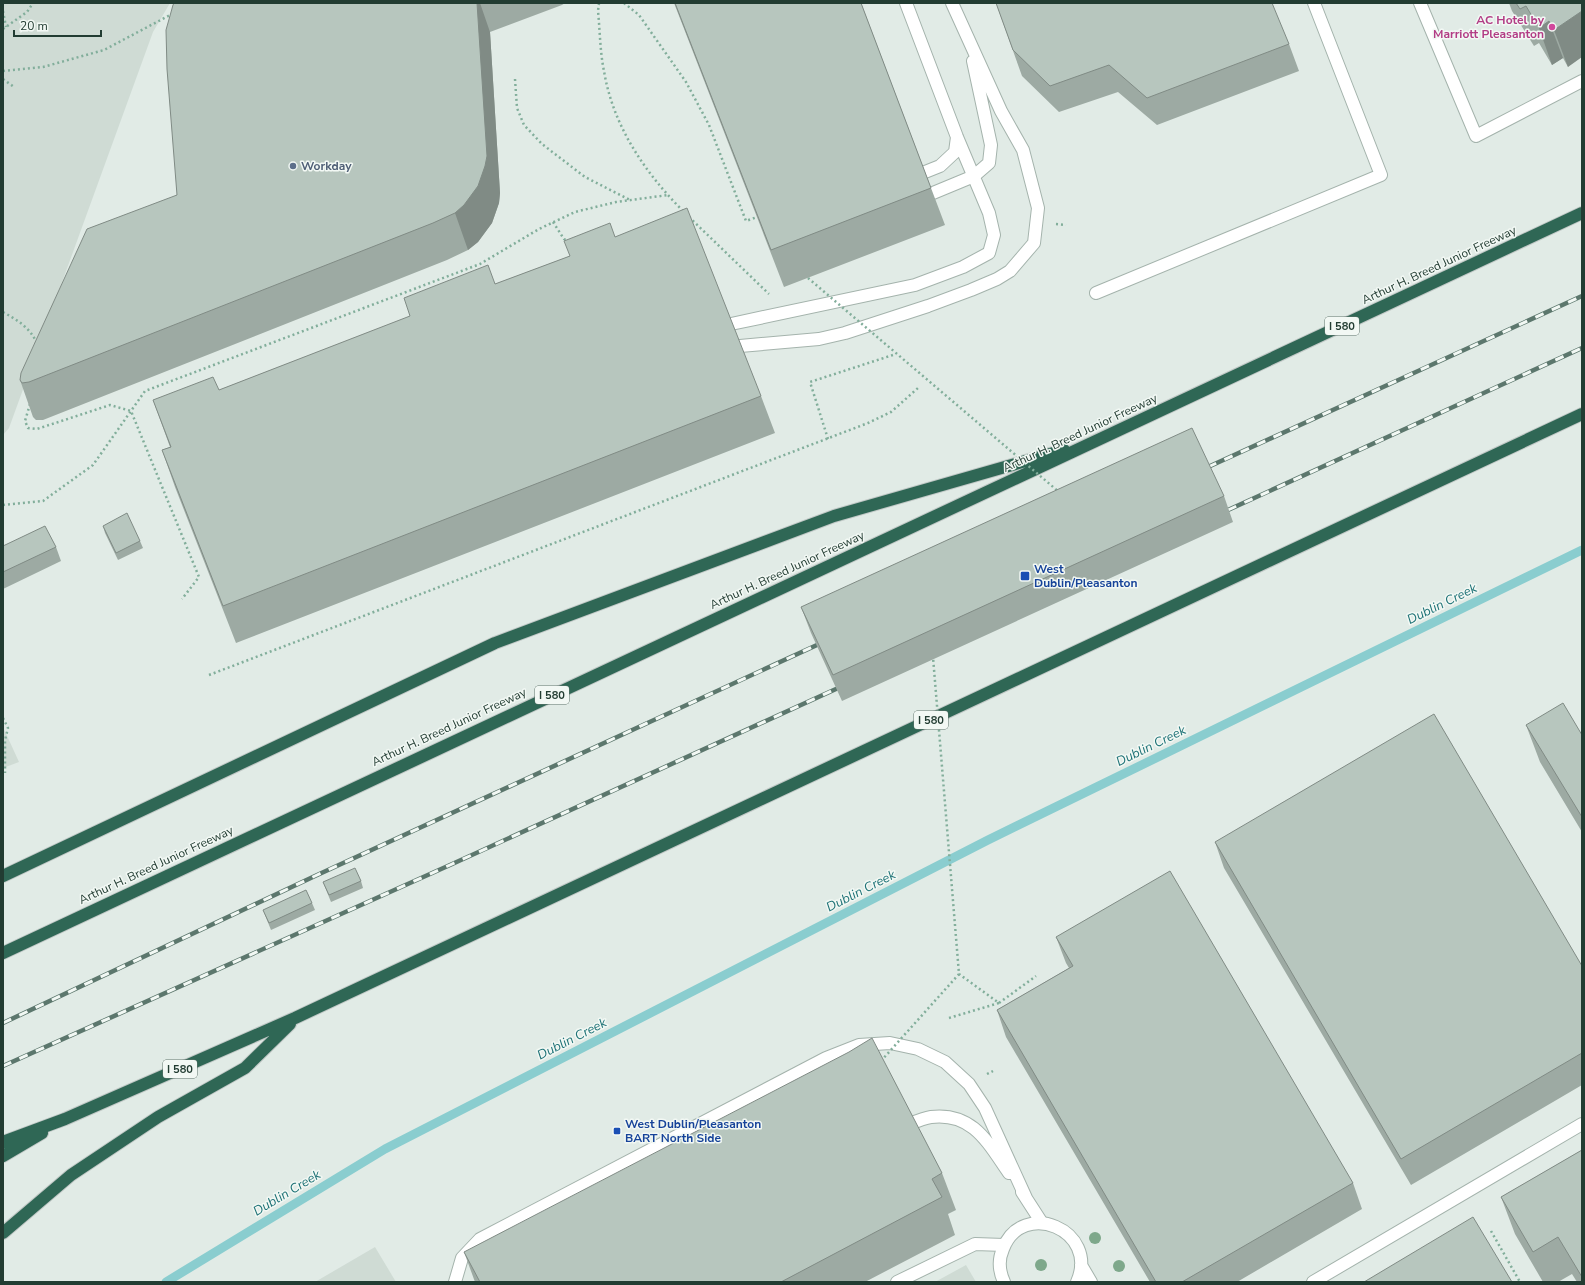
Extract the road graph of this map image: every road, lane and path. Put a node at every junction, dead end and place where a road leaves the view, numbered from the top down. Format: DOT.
graph roads {
  1 [pos="33,3"];
  2 [pos="599,3"];
  3 [pos="624,3"];
  4 [pos="906,3"];
  5 [pos="952,3"];
  6 [pos="1314,3"];
  7 [pos="1420,3"];
  8 [pos="3,11"];
  9 [pos="174,13"];
  10 [pos="4,28"];
  11 [pos="967,33"];
  12 [pos="3,71"];
  13 [pos="3,79"];
  14 [pos="515,79"];
  15 [pos="1582,81"];
  16 [pos="14,87"];
  17 [pos="957,137"];
  18 [pos="924,172"];
  19 [pos="974,176"];
  20 [pos="932,193"];
  21 [pos="668,194"];
  22 [pos="631,200"];
  23 [pos="1582,213"];
  24 [pos="757,217"];
  25 [pos="553,222"];
  26 [pos="575,246"];
  27 [pos="805,275"];
  28 [pos="760,286"];
  29 [pos="1096,293"];
  30 [pos="3,312"];
  31 [pos="732,324"];
  32 [pos="740,346"];
  33 [pos="38,348"];
  34 [pos="896,354"];
  35 [pos="918,388"];
  36 [pos="31,402"];
  37 [pos="130,411"];
  38 [pos="1582,414"];
  39 [pos="828,439"];
  40 [pos="1102,439"];
  41 [pos="1062,496"];
  42 [pos="3,505"];
  43 [pos="182,599"];
  44 [pos="932,655"];
  45 [pos="209,675"];
  46 [pos="3,718"];
  47 [pos="5,773"];
  48 [pos="3,876"];
  49 [pos="3,953"];
  50 [pos="959,974"];
  51 [pos="1036,976"];
  52 [pos="1000,1003"];
  53 [pos="295,1018"];
  54 [pos="949,1018"];
  55 [pos="877,1066"];
  56 [pos="65,1119"];
  57 [pos="910,1124"];
  58 [pos="1582,1124"];
  59 [pos="3,1142"];
  60 [pos="3,1156"];
  61 [pos="1026,1198"];
  62 [pos="1042,1223"];
  63 [pos="1491,1231"];
  64 [pos="3,1233"];
  65 [pos="1004,1245"];
  66 [pos="1081,1265"];
  67 [pos="455,1282"];
  68 [pos="897,1282"];
  69 [pos="1004,1282"];
  70 [pos="1077,1282"];
  71 [pos="1091,1282"];
  72 [pos="1313,1282"];
  73 [pos="1520,1282"];
  1 -- 10 [label="path"];
  2 -- 21 [label="path"];
  3 -- 24 [label="path"];
  4 -- 17 [label="street"];
  5 -- 11 [label="street"];
  6 -- 29 [label="street"];
  7 -- 15 [label="street"];
  8 -- 10 [label="path"];
  9 -- 12 [label="path"];
  11 -- 19 [label="street"];
  11 -- 32 [label="street"];
  13 -- 16 [label="path"];
  14 -- 22 [label="path"];
  17 -- 18 [label="street"];
  17 -- 19 [label="street"];
  19 -- 20 [label="street"];
  19 -- 31 [label="street"];
  21 -- 22 [label="path"];
  21 -- 28 [label="path"];
  22 -- 25 [label="path"];
  23 -- 40 [label="highway, Arthur H. Breed Junior Freeway / I 580"];
  25 -- 26 [label="path"];
  25 -- 37 [label="path"];
  27 -- 34 [label="path, bridge"];
  30 -- 33 [label="path"];
  34 -- 39 [label="path"];
  34 -- 41 [label="path, bridge"];
  35 -- 39 [label="path"];
  36 -- 37 [label="path"];
  37 -- 42 [label="path"];
  37 -- 43 [label="path"];
  38 -- 53 [label="highway, I 580"];
  39 -- 45 [label="path"];
  40 -- 48 [label="highway"];
  40 -- 49 [label="highway, Arthur H. Breed Junior Freeway / I 580"];
  44 -- 50 [label="path, bridge"];
  46 -- 47 [label="path"];
  50 -- 52 [label="path"];
  50 -- 55 [label="path, bridge"];
  51 -- 52 [label="path"];
  52 -- 54 [label="path"];
  53 -- 56 [label="highway, I 580"];
  53 -- 64 [label="highway"];
  56 -- 59 [label="highway, I 580"];
  56 -- 60 [label="highway"];
  57 -- 61 [label="street"];
  58 -- 72 [label="street"];
  61 -- 62 [label="street"];
  61 -- 67 [label="street"];
  62 -- 65 [label="street"];
  62 -- 66 [label="street"];
  63 -- 73 [label="path"];
  65 -- 68 [label="street"];
  65 -- 69 [label="street"];
  66 -- 70 [label="street"];
  66 -- 71 [label="street"];
}
